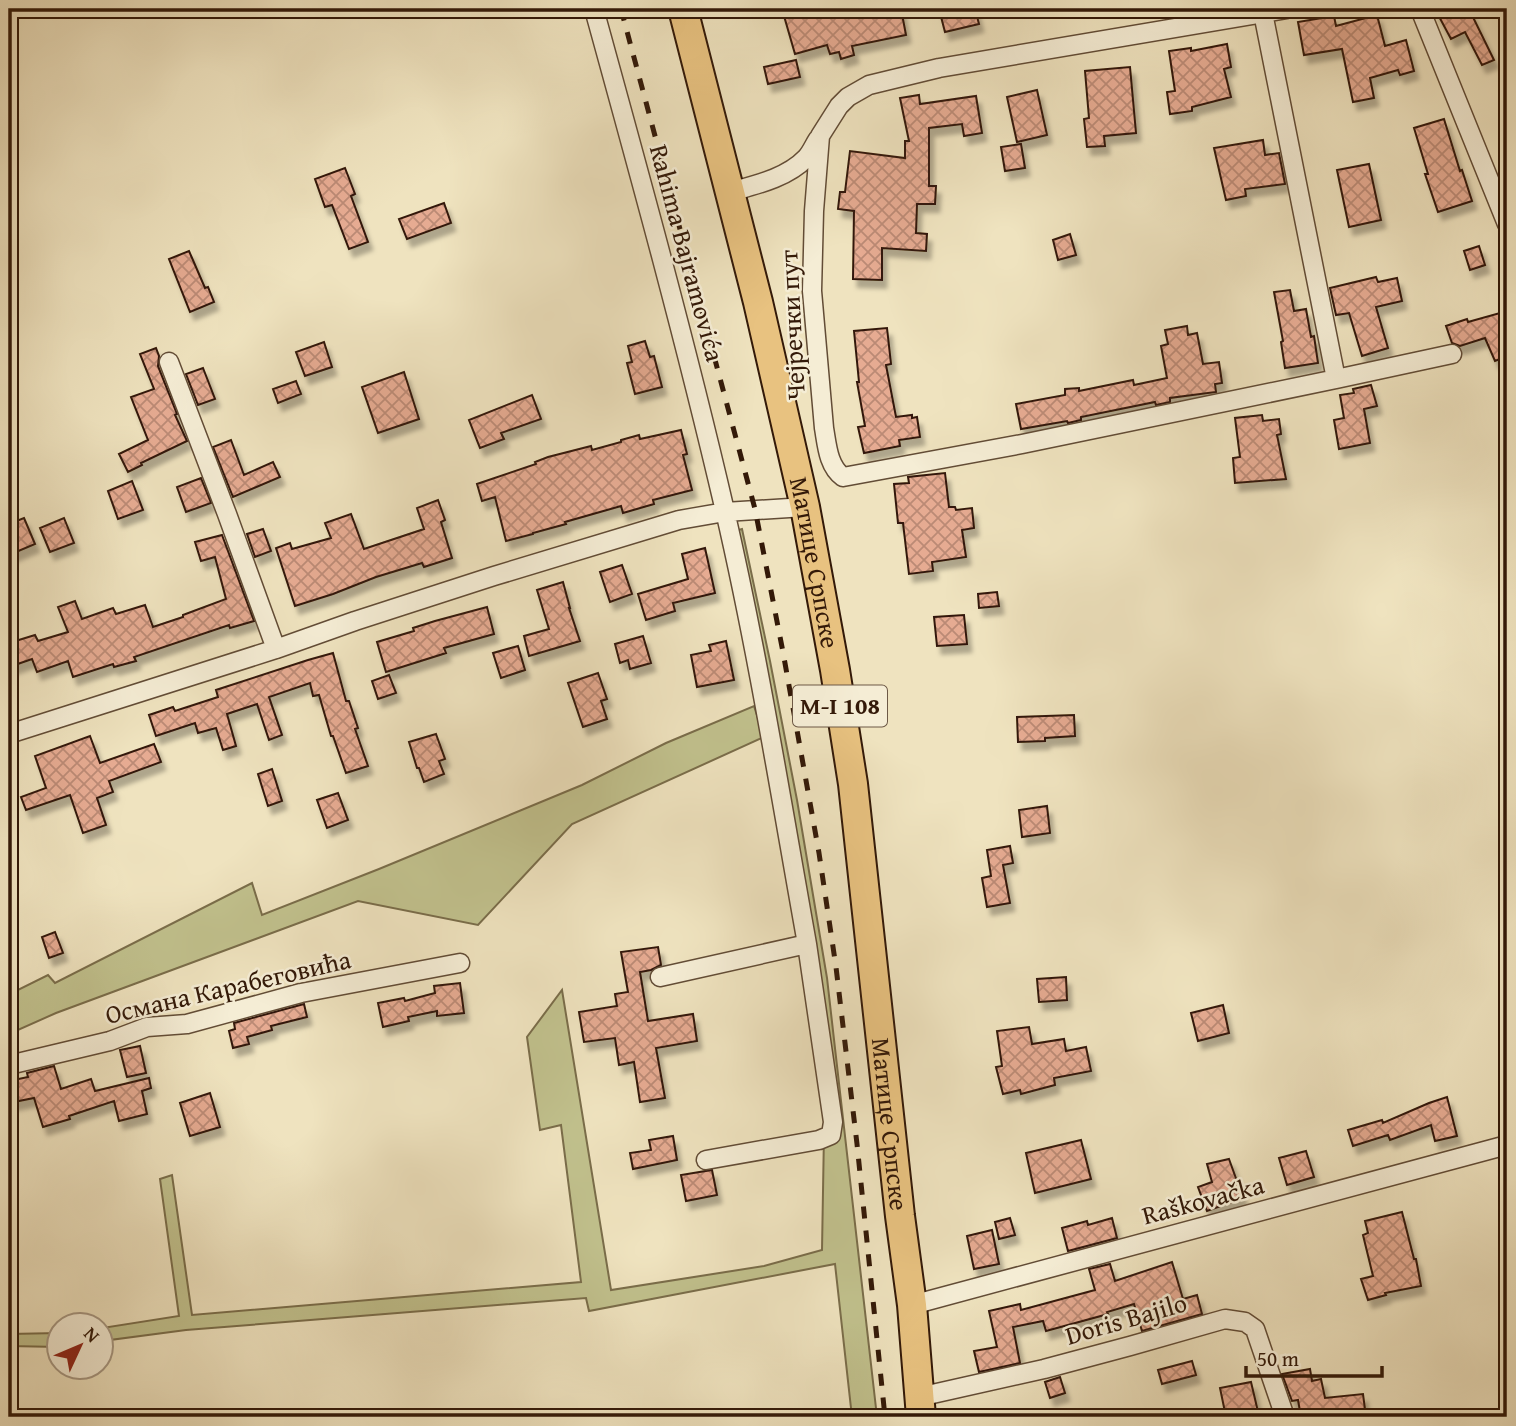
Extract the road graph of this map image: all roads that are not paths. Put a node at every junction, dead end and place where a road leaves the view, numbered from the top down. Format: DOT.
graph roads {
  1 [pos="594,9"];
  2 [pos="682,9"];
  3 [pos="1287,9"];
  4 [pos="1420,9"];
  5 [pos="1263,13"];
  6 [pos="820,136"];
  7 [pos="730,192"];
  8 [pos="1507,224"];
  9 [pos="1452,354"];
  10 [pos="169,362"];
  11 [pos="1336,379"];
  12 [pos="805,507"];
  13 [pos="725,512"];
  14 [pos="276,649"];
  15 [pos="9,734"];
  16 [pos="807,944"];
  17 [pos="460,963"];
  18 [pos="660,977"];
  19 [pos="9,1065"];
  20 [pos="1507,1145"];
  21 [pos="706,1160"];
  22 [pos="912,1306"];
  23 [pos="920,1407"];
  24 [pos="1285,1417"];
  1 -- 13 [label="street, Rahima Bajramovića"];
  2 -- 7 [label="main road, Матице Српске / M-I 108"];
  3 -- 5 [label="street, Чејречки пут"];
  4 -- 8 [label="street"];
  5 -- 6 [label="street, Чејречки пут"];
  5 -- 11 [label="street"];
  6 -- 7 [label="street"];
  6 -- 11 [label="street, Чејречки пут"];
  7 -- 12 [label="main road, Матице Српске / M-I 108"];
  9 -- 11 [label="street, Чејречки пут"];
  10 -- 14 [label="street"];
  12 -- 13 [label="street"];
  12 -- 22 [label="main road, Матице Српске / M-I 108"];
  13 -- 14 [label="street"];
  13 -- 16 [label="street, Rahima Bajramovića"];
  14 -- 15 [label="street"];
  16 -- 18 [label="street"];
  16 -- 21 [label="street, Rahima Bajramovića"];
  17 -- 19 [label="street, Османа Карабеговића"];
  20 -- 22 [label="street, Raškovačka"];
  22 -- 23 [label="main road, Матице Српске / M-I 108"];
  23 -- 24 [label="street, Doris Bajilo"];
}
